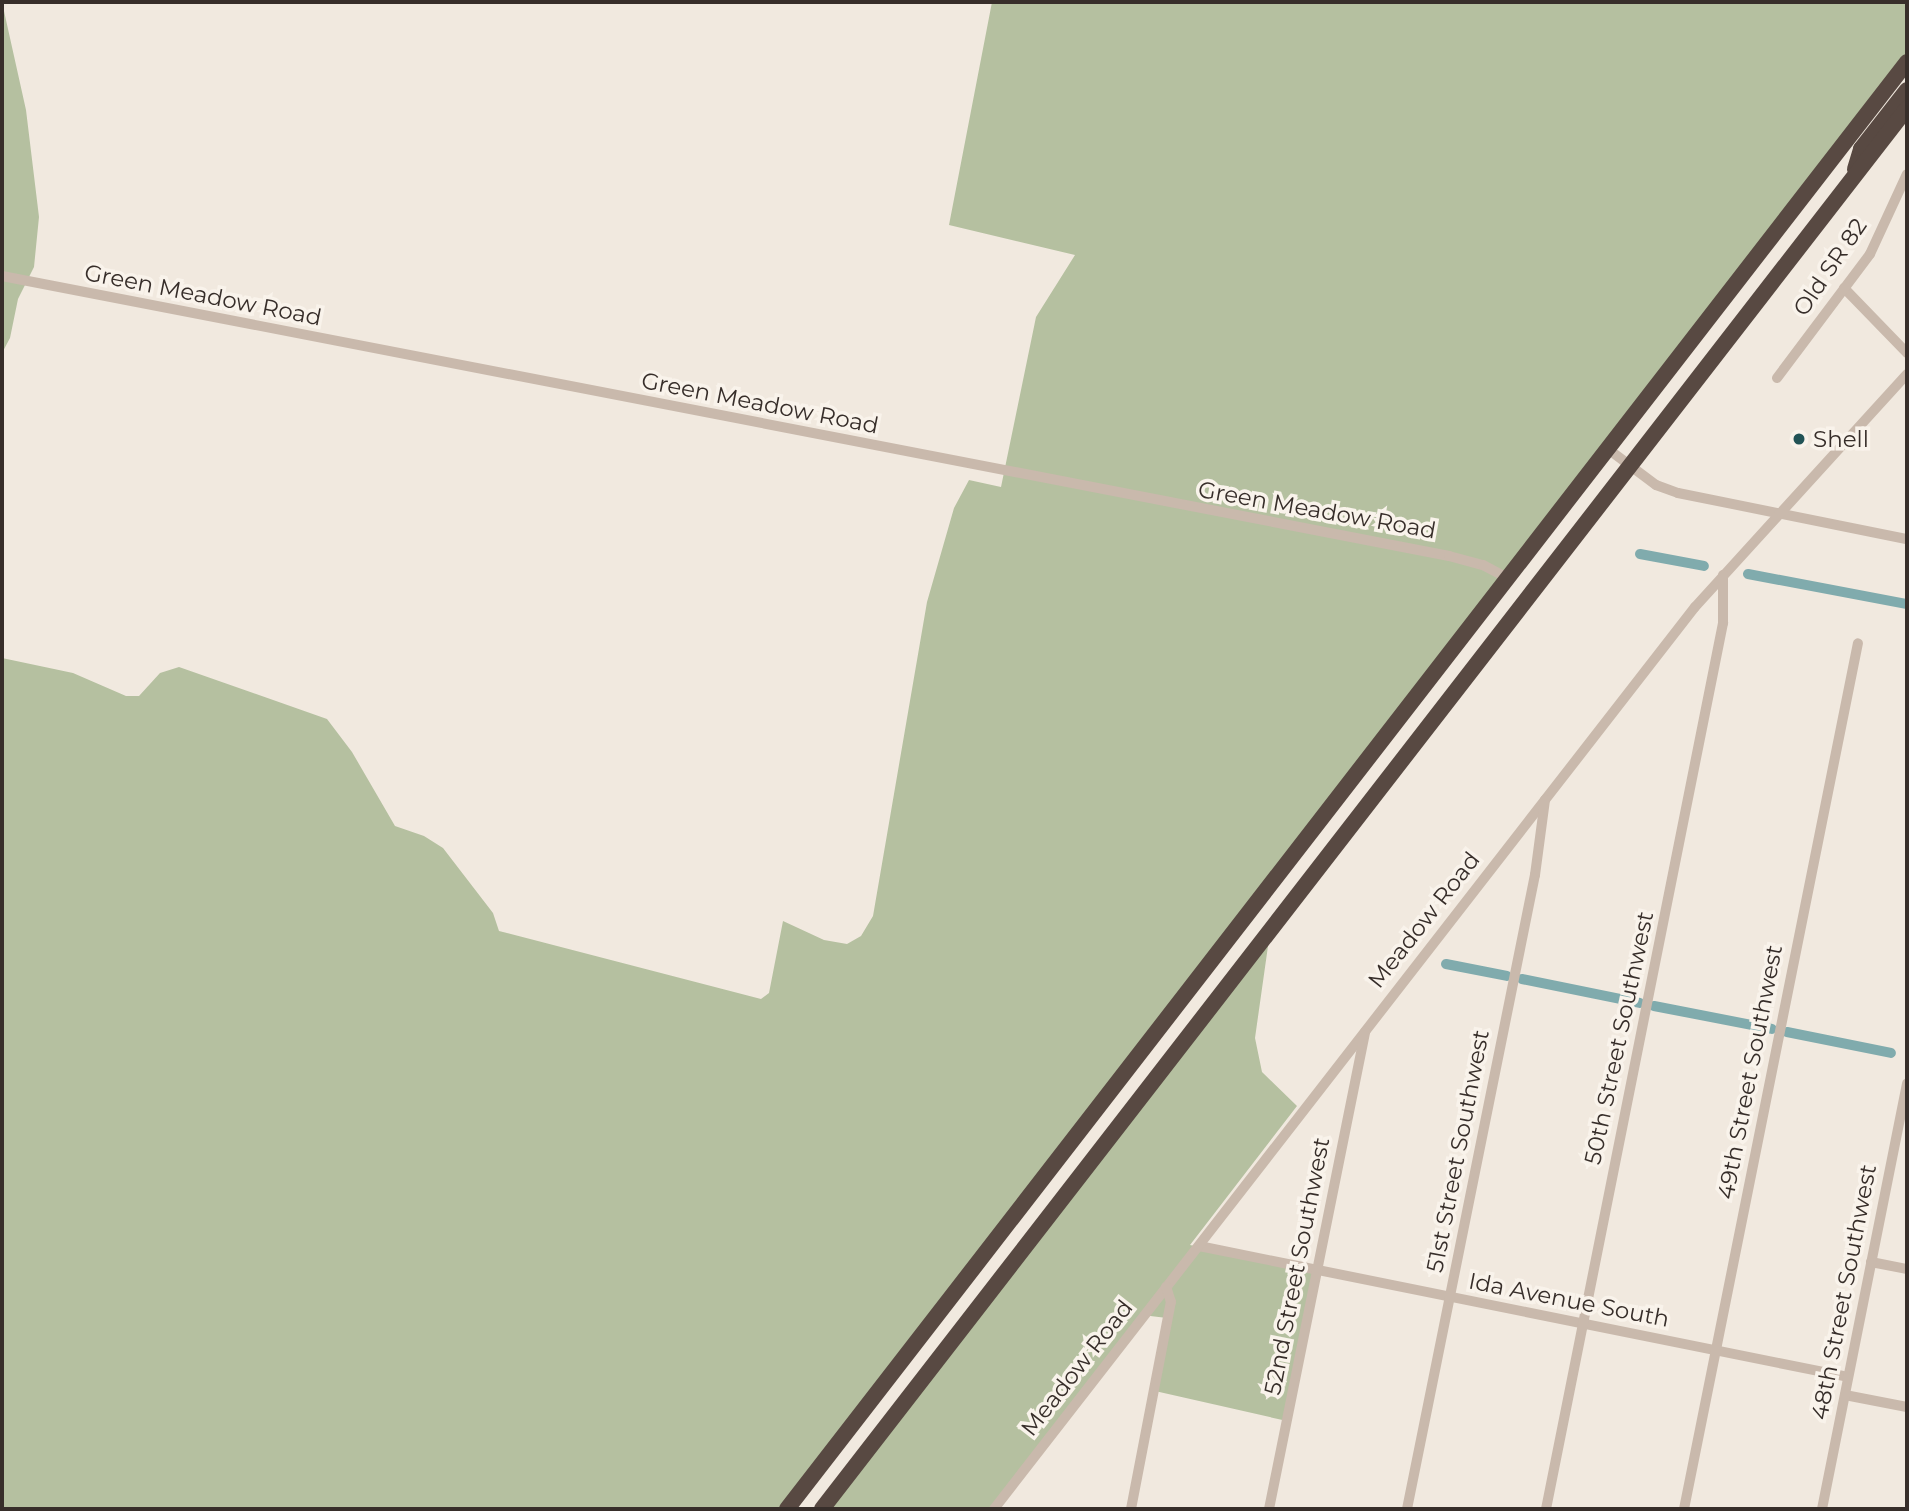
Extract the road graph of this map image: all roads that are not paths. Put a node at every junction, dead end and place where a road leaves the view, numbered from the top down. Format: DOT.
graph roads {
  1 [pos="1907,62"];
  2 [pos="1907,90"];
  3 [pos="1907,108"];
  4 [pos="1907,174"];
  5 [pos="1852,178"];
  6 [pos="2,276"];
  7 [pos="1844,288"];
  8 [pos="1907,352"];
  9 [pos="1907,374"];
  10 [pos="1777,377"];
  11 [pos="1608,449"];
  12 [pos="1631,466"];
  13 [pos="1778,514"];
  14 [pos="1907,539"];
  15 [pos="1723,575"];
  16 [pos="1507,578"];
  17 [pos="1858,643"];
  18 [pos="1545,800"];
  19 [pos="1366,1030"];
  20 [pos="1907,1083"];
  21 [pos="1903,1130"];
  22 [pos="1199,1246"];
  23 [pos="1871,1262"];
  24 [pos="1907,1269"];
  25 [pos="1317,1271"];
  26 [pos="1166,1287"];
  27 [pos="1450,1297"];
  28 [pos="1583,1324"];
  29 [pos="1716,1350"];
  30 [pos="1848,1377"];
  31 [pos="1845,1395"];
  32 [pos="1907,1407"];
  33 [pos="816,1472"];
  34 [pos="838,1489"];
  35 [pos="787,1509"];
  36 [pos="822,1509"];
  37 [pos="994,1509"];
  38 [pos="1131,1509"];
  39 [pos="1269,1509"];
  40 [pos="1407,1509"];
  41 [pos="1546,1509"];
  42 [pos="1684,1509"];
  43 [pos="1822,1509"];
  1 -- 11 [label="highway"];
  2 -- 5 [label="highway"];
  3 -- 5 [label="highway"];
  4 -- 7 [label="street, Old SR 82"];
  5 -- 12 [label="highway"];
  6 -- 16 [label="street, Green Meadow Road"];
  7 -- 8 [label="street"];
  7 -- 10 [label="street, Old SR 82"];
  9 -- 13 [label="street, Meadow Road"];
  11 -- 12 [label="street"];
  11 -- 16 [label="highway"];
  12 -- 13 [label="street"];
  12 -- 34 [label="highway"];
  13 -- 14 [label="street"];
  13 -- 15 [label="street, Meadow Road"];
  15 -- 18 [label="street, Meadow Road"];
  15 -- 28 [label="street, 50th Street Southwest"];
  16 -- 33 [label="highway"];
  17 -- 29 [label="street, 49th Street Southwest"];
  18 -- 19 [label="street, Meadow Road"];
  18 -- 27 [label="street, 51st Street Southwest"];
  19 -- 22 [label="street, Meadow Road"];
  19 -- 25 [label="street, 52nd Street Southwest"];
  20 -- 21 [label="street, 48th Street Southwest"];
  21 -- 23 [label="street, 48th Street Southwest"];
  22 -- 25 [label="street, Ida Avenue South"];
  22 -- 26 [label="street, Meadow Road"];
  23 -- 24 [label="street"];
  23 -- 30 [label="street, 48th Street Southwest"];
  25 -- 27 [label="street, Ida Avenue South"];
  25 -- 39 [label="street, 52nd Street Southwest"];
  26 -- 37 [label="street, Meadow Road"];
  26 -- 38 [label="street"];
  27 -- 28 [label="street, Ida Avenue South"];
  27 -- 40 [label="street, 51st Street Southwest"];
  28 -- 29 [label="street, Ida Avenue South"];
  28 -- 41 [label="street, 50th Street Southwest"];
  29 -- 30 [label="street, Ida Avenue South"];
  29 -- 42 [label="street, 49th Street Southwest"];
  30 -- 31 [label="street, 48th Street Southwest"];
  31 -- 32 [label="street"];
  31 -- 43 [label="street, 48th Street Southwest"];
  33 -- 34 [label="highway"];
  33 -- 35 [label="highway"];
  34 -- 36 [label="highway"];
}
